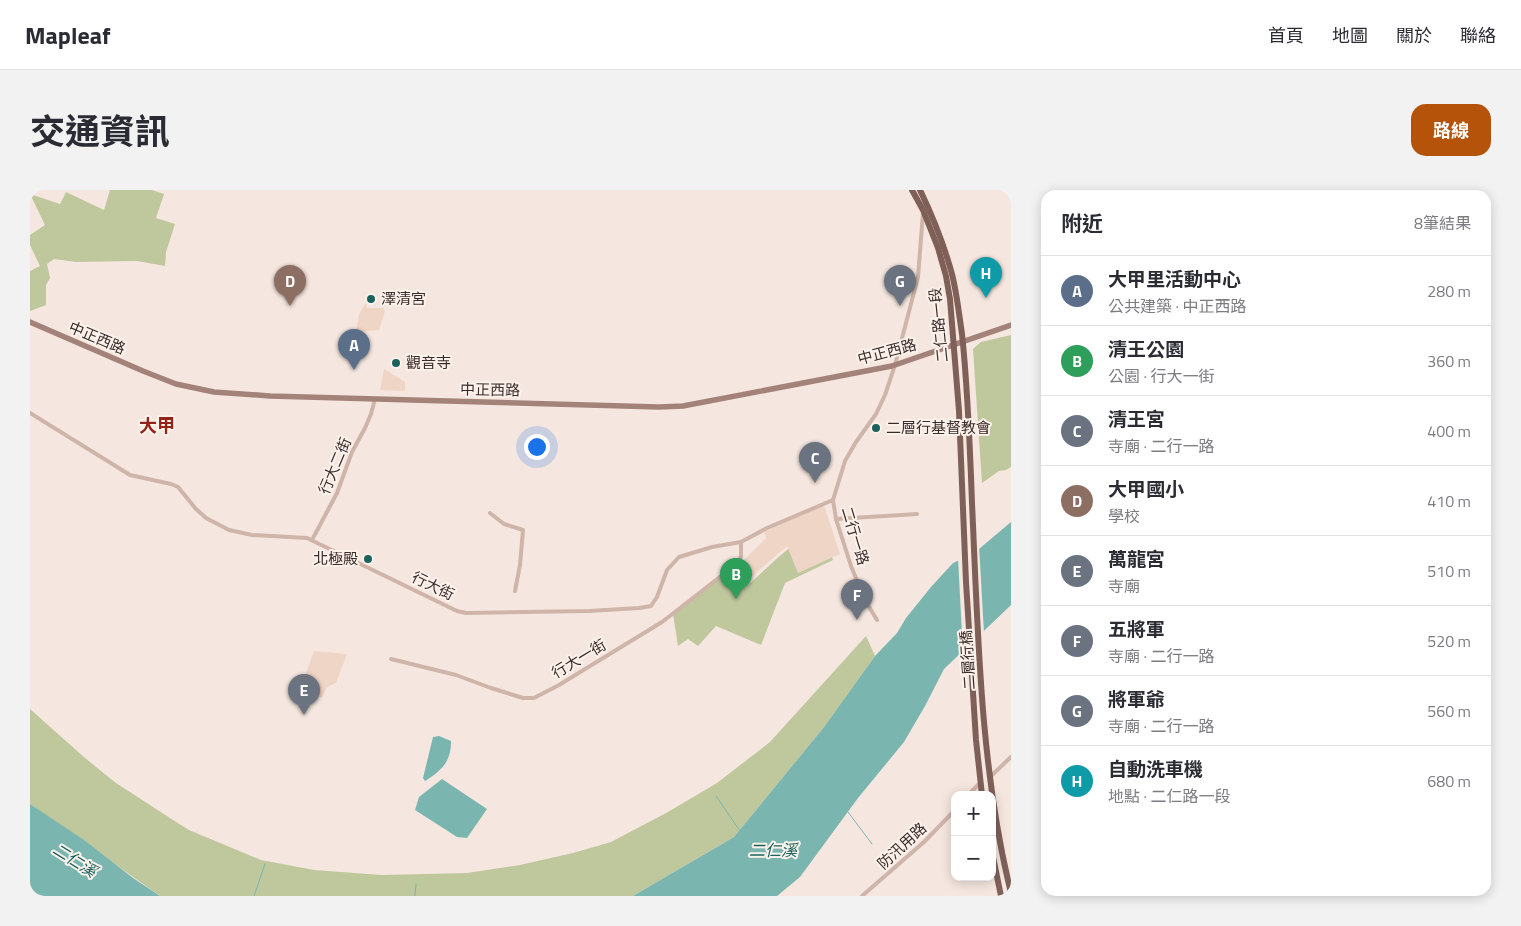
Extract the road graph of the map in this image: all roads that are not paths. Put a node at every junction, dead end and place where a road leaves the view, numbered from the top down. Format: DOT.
graph roads {
  1 [pos="912,190"];
  2 [pos="920,190"];
  3 [pos="925,201"];
  4 [pos="923,210"];
  5 [pos="30,322"];
  6 [pos="1011,325"];
  7 [pos="962,341"];
  8 [pos="954,344"];
  9 [pos="895,365"];
  10 [pos="375,399"];
  11 [pos="30,412"];
  12 [pos="960,433"];
  13 [pos="970,433"];
  14 [pos="833,500"];
  15 [pos="490,513"];
  16 [pos="917,514"];
  17 [pos="836,519"];
  18 [pos="312,540"];
  19 [pos="741,542"];
  20 [pos="515,591"];
  21 [pos="877,620"];
  22 [pos="391,659"];
  23 [pos="1011,757"];
  24 [pos="990,777"];
  25 [pos="980,783"];
  26 [pos="972,791"];
  27 [pos="981,791"];
  28 [pos="951,814"];
  29 [pos="996,872"];
  30 [pos="1011,893"];
  31 [pos="862,896"];
  32 [pos="1001,896"];
  1 -- 4 [label="main road, 二仁路一段"];
  2 -- 3 [label="main road, 二仁路一段"];
  3 -- 4 [label="street, 二行一路"];
  3 -- 7 [label="main road, 二仁路一段"];
  4 -- 8 [label="main road, 二仁路一段"];
  4 -- 9 [label="street, 二行一路"];
  5 -- 10 [label="street, 中正西路"];
  6 -- 7 [label="street, 中正西路"];
  7 -- 8 [label="street, 中正西路"];
  7 -- 13 [label="main road, 二仁路一段"];
  8 -- 9 [label="street, 中正西路"];
  8 -- 12 [label="main road, 二仁路一段"];
  9 -- 10 [label="street, 中正西路"];
  9 -- 14 [label="street, 二行一路"];
  10 -- 18 [label="street, 行大二街"];
  11 -- 18 [label="street, 行大街"];
  12 -- 25 [label="main road, 二層行橋"];
  13 -- 24 [label="main road, 二層行橋"];
  14 -- 17 [label="street, 二行一路"];
  14 -- 19 [label="street, 行大街"];
  15 -- 20 [label="street"];
  16 -- 17 [label="street"];
  17 -- 21 [label="street, 二行一路"];
  18 -- 19 [label="street, 行大街"];
  19 -- 22 [label="street, 行大一街"];
  23 -- 24 [label="street"];
  24 -- 30 [label="main road, 二層行橋"];
  25 -- 26 [label="street"];
  25 -- 27 [label="main road, 二層行橋"];
  28 -- 31 [label="street, 防汛用路"];
  29 -- 32 [label="main road"];
}
